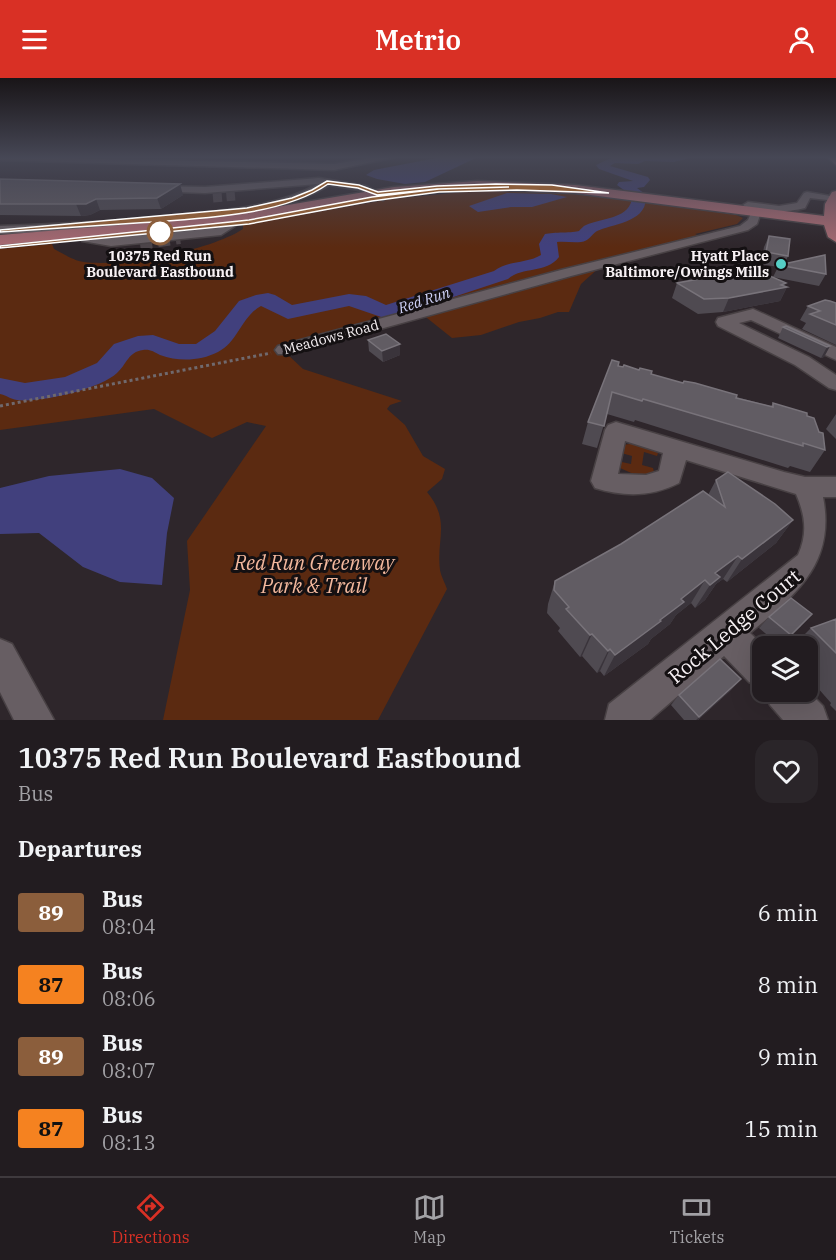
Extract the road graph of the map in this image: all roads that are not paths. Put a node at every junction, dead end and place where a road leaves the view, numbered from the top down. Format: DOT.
graph roads {
  1 [pos="254,187"];
  2 [pos="277,187"];
  3 [pos="313,187"];
  4 [pos="351,187"];
  5 [pos="141,188"];
  6 [pos="211,194"];
  7 [pos="235,196"];
  8 [pos="375,196"];
  9 [pos="834,197"];
  10 [pos="776,198"];
  11 [pos="185,206"];
  12 [pos="747,211"];
  13 [pos="12,218"];
  14 [pos="165,219"];
  15 [pos="232,224"];
  16 [pos="834,227"];
  17 [pos="0,229"];
  18 [pos="85,232"];
  19 [pos="0,240"];
  20 [pos="117,244"];
  21 [pos="140,244"];
  22 [pos="0,246"];
  23 [pos="284,350"];
  24 [pos="836,354"];
  25 [pos="836,384"];
  26 [pos="676,449"];
  27 [pos="820,487"];
  28 [pos="726,633"];
  29 [pos="0,656"];
  30 [pos="752,659"];
  31 [pos="792,702"];
  32 [pos="622,718"];
  33 [pos="36,720"];
  34 [pos="809,720"];
  1 -- 6 [label="street"];
  2 -- 7 [label="street"];
  3 -- 14 [label="street"];
  4 -- 8 [label="street"];
  5 -- 6 [label="street"];
  6 -- 11 [label="street"];
  8 -- 12 [label="main road"];
  8 -- 15 [label="main road"];
  8 -- 19 [label="main road"];
  9 -- 12 [label="street"];
  9 -- 16 [label="main road"];
  10 -- 12 [label="street"];
  11 -- 13 [label="street"];
  11 -- 14 [label="street"];
  12 -- 16 [label="main road"];
  12 -- 23 [label="street, Meadows Road"];
  14 -- 18 [label="street"];
  15 -- 18 [label="main road"];
  15 -- 20 [label="street"];
  17 -- 18 [label="street"];
  18 -- 20 [label="street"];
  18 -- 22 [label="main road"];
  20 -- 21 [label="street"];
  24 -- 25 [label="street"];
  26 -- 27 [label="street"];
  27 -- 28 [label="street, Rock Ledge Court"];
  28 -- 30 [label="street"];
  28 -- 32 [label="street, Rock Ledge Court"];
  29 -- 33 [label="street"];
  31 -- 34 [label="street"];
}
